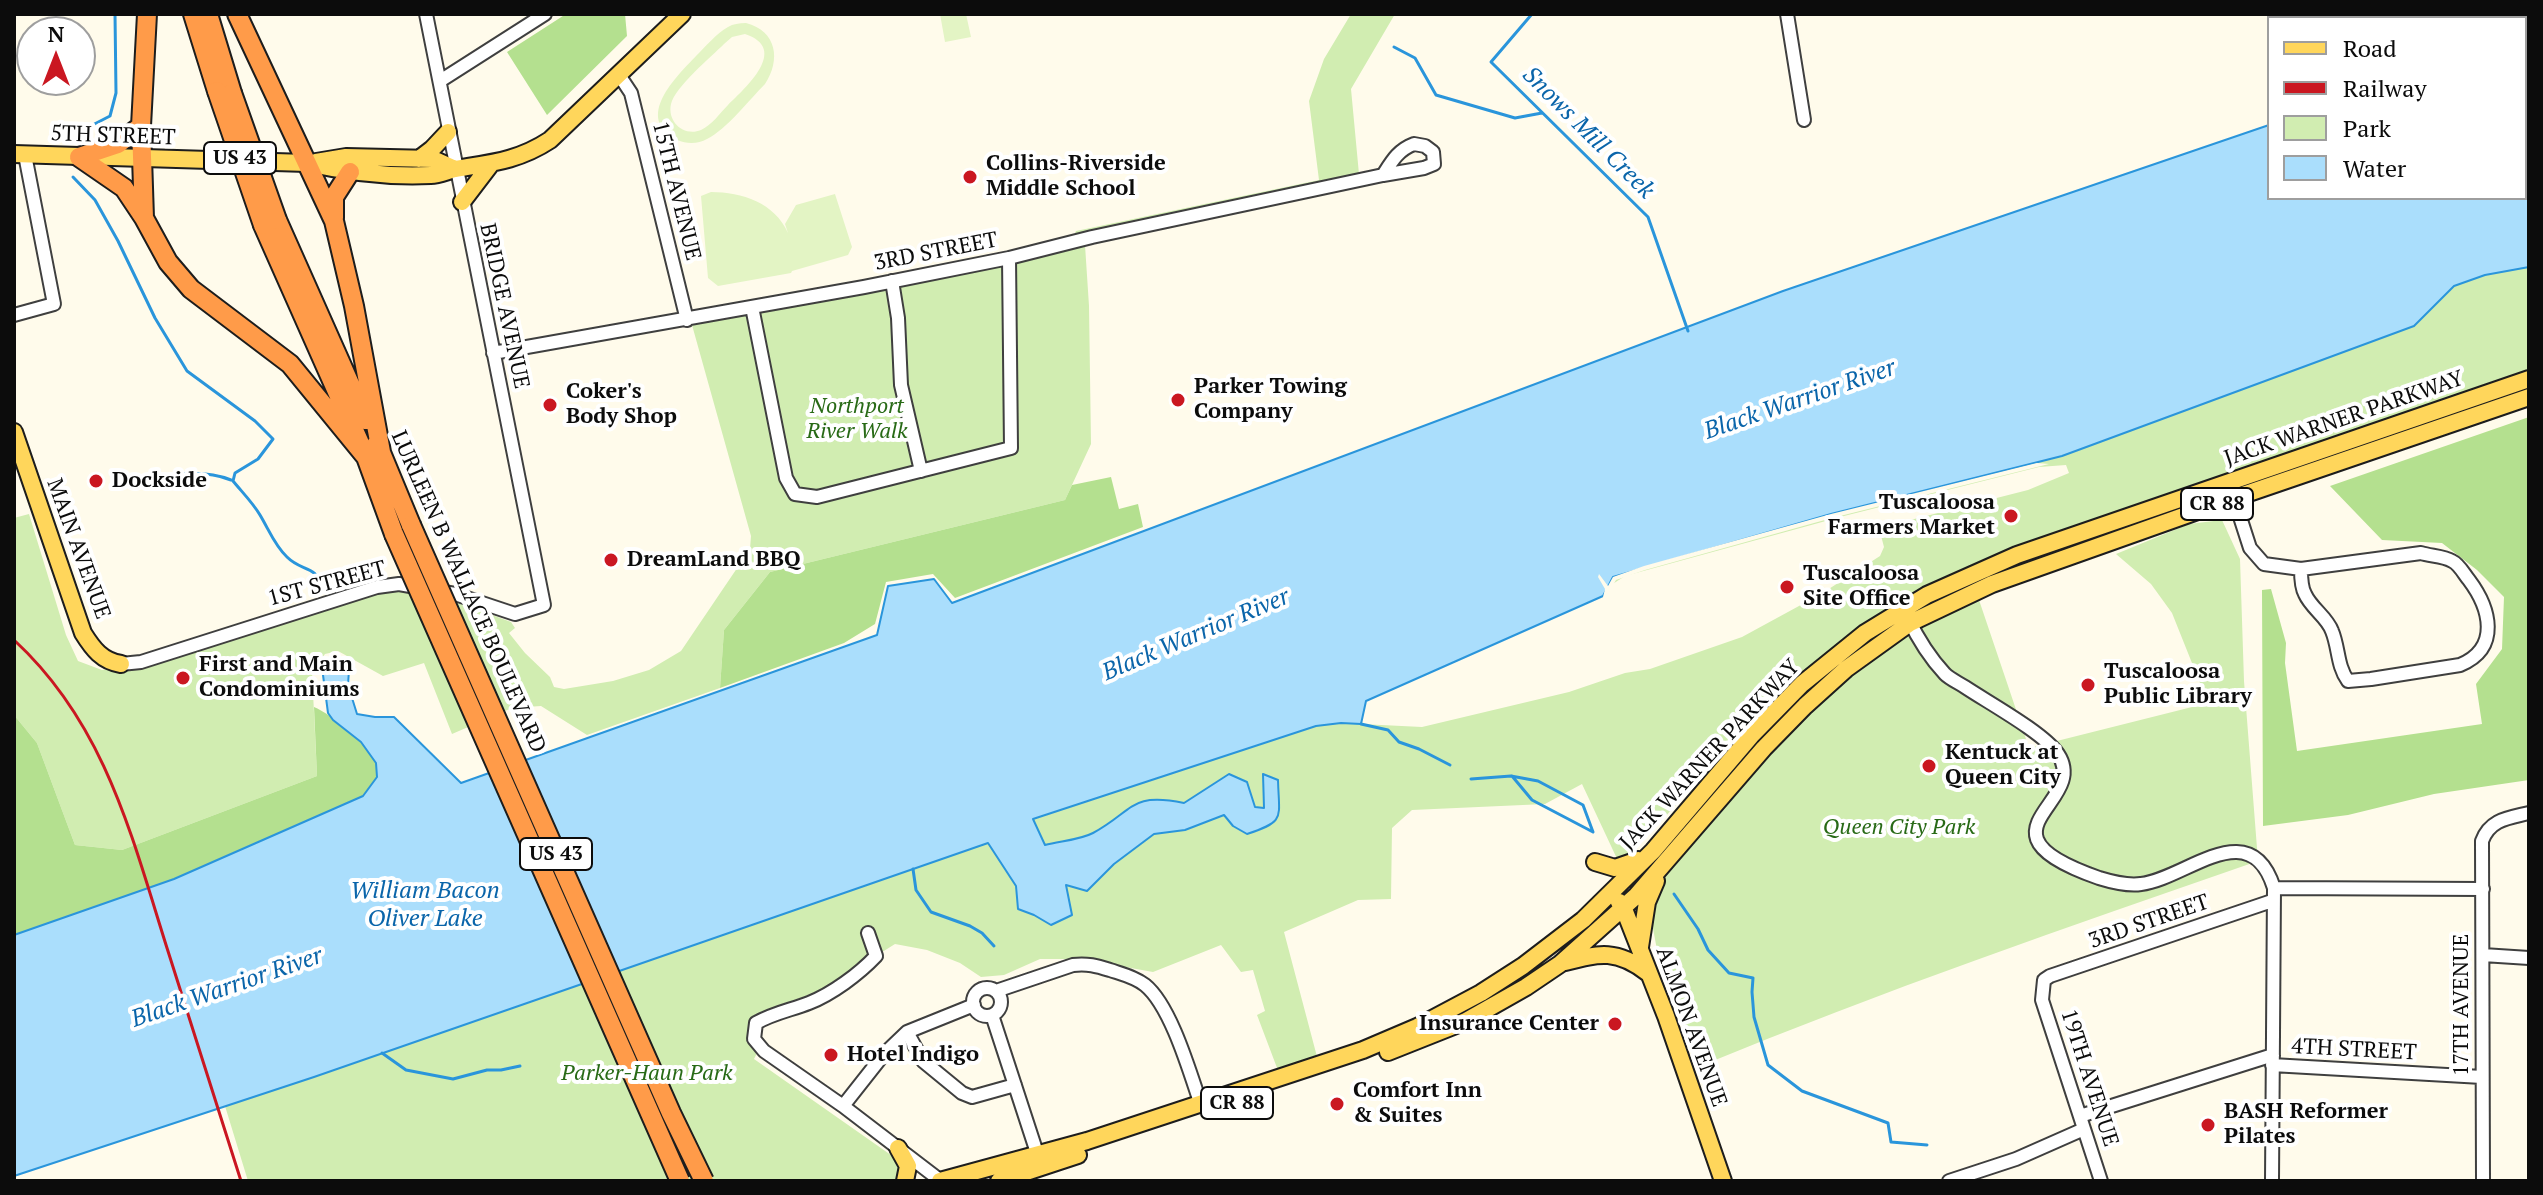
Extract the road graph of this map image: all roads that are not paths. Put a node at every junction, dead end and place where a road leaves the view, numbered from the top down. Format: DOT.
graph roads {
  1 [pos="147,14"];
  2 [pos="193,14"];
  3 [pos="208,14"];
  4 [pos="237,14"];
  5 [pos="426,14"];
  6 [pos="545,14"];
  7 [pos="682,14"];
  8 [pos="1787,14"];
  9 [pos="619,75"];
  10 [pos="440,81"];
  11 [pos="224,92"];
  12 [pos="1804,120"];
  13 [pos="141,126"];
  14 [pos="448,132"];
  15 [pos="20,155"];
  16 [pos="79,157"];
  17 [pos="419,159"];
  18 [pos="142,160"];
  19 [pos="307,163"];
  20 [pos="491,164"];
  21 [pos="455,169"];
  22 [pos="350,172"];
  23 [pos="1383,175"];
  24 [pos="462,202"];
  25 [pos="144,218"];
  26 [pos="334,221"];
  27 [pos="1009,258"];
  28 [pos="892,281"];
  29 [pos="752,307"];
  30 [pos="14,315"];
  31 [pos="687,320"];
  32 [pos="493,353"];
  33 [pos="2529,379"];
  34 [pos="2529,397"];
  35 [pos="14,432"];
  36 [pos="373,455"];
  37 [pos="921,471"];
  38 [pos="2232,490"];
  39 [pos="2301,569"];
  40 [pos="544,605"];
  41 [pos="1906,616"];
  42 [pos="121,664"];
  43 [pos="2529,813"];
  44 [pos="1647,857"];
  45 [pos="1595,862"];
  46 [pos="1664,866"];
  47 [pos="2483,889"];
  48 [pos="1611,892"];
  49 [pos="2273,895"];
  50 [pos="1624,909"];
  51 [pos="868,933"];
  52 [pos="1640,953"];
  53 [pos="2483,955"];
  54 [pos="2529,958"];
  55 [pos="1560,964"];
  56 [pos="1648,973"];
  57 [pos="2043,986"];
  58 [pos="996,991"];
  59 [pos="974,1005"];
  60 [pos="992,1015"];
  61 [pos="907,1032"];
  62 [pos="2272,1060"];
  63 [pos="2482,1077"];
  64 [pos="1015,1085"];
  65 [pos="1201,1105"];
  66 [pos="843,1106"];
  67 [pos="2082,1122"];
  68 [pos="898,1148"];
  69 [pos="1038,1156"];
  70 [pos="1003,1180"];
  71 [pos="680,1181"];
  72 [pos="704,1181"];
  73 [pos="905,1181"];
  74 [pos="941,1181"];
  75 [pos="1723,1181"];
  76 [pos="1949,1181"];
  77 [pos="2101,1181"];
  78 [pos="2272,1181"];
  79 [pos="2483,1181"];
  1 -- 13 [label="highway"];
  2 -- 11 [label="highway, LURLEEN B WALLACE BOULEVARD / US 43"];
  3 -- 11 [label="highway, LURLEEN B WALLACE BOULEVARD / US 43"];
  4 -- 19 [label="highway"];
  5 -- 10 [label="street, BRIDGE AVENUE"];
  6 -- 10 [label="street"];
  7 -- 9 [label="main road"];
  8 -- 12 [label="street"];
  9 -- 20 [label="main road"];
  9 -- 31 [label="street, 15TH AVENUE"];
  10 -- 14 [label="street, BRIDGE AVENUE"];
  11 -- 36 [label="highway, LURLEEN B WALLACE BOULEVARD / US 43, bridge"];
  13 -- 16 [label="highway"];
  13 -- 18 [label="highway"];
  14 -- 17 [label="main road"];
  14 -- 21 [label="street, BRIDGE AVENUE"];
  15 -- 16 [label="main road, 5TH STREET"];
  15 -- 30 [label="street"];
  16 -- 18 [label="main road, 5TH STREET"];
  16 -- 25 [label="highway"];
  17 -- 19 [label="main road, 5TH STREET"];
  17 -- 21 [label="main road, 5TH STREET"];
  18 -- 19 [label="main road, 5TH STREET"];
  18 -- 25 [label="highway"];
  19 -- 22 [label="main road, 5TH STREET"];
  19 -- 26 [label="highway"];
  20 -- 21 [label="main road"];
  20 -- 24 [label="main road"];
  21 -- 22 [label="main road, 5TH STREET"];
  21 -- 24 [label="street, BRIDGE AVENUE"];
  22 -- 26 [label="highway"];
  23 -- 27 [label="street, 3RD STREET"];
  24 -- 32 [label="street, BRIDGE AVENUE"];
  25 -- 36 [label="highway"];
  26 -- 36 [label="highway"];
  27 -- 28 [label="street, 3RD STREET"];
  27 -- 37 [label="street"];
  28 -- 29 [label="street, 3RD STREET"];
  28 -- 37 [label="street"];
  29 -- 31 [label="street, 3RD STREET"];
  29 -- 37 [label="street"];
  31 -- 32 [label="street, 3RD STREET"];
  32 -- 40 [label="street, BRIDGE AVENUE"];
  33 -- 38 [label="main road, JACK WARNER PARKWAY"];
  34 -- 38 [label="main road, JACK WARNER PARKWAY / CR 88"];
  35 -- 42 [label="main road, MAIN AVENUE"];
  36 -- 71 [label="highway, LURLEEN B WALLACE BOULEVARD / US 43, bridge"];
  36 -- 72 [label="highway, LURLEEN B WALLACE BOULEVARD / US 43, bridge"];
  38 -- 39 [label="street"];
  38 -- 41 [label="main road, JACK WARNER PARKWAY / CR 88"];
  39 -- 39 [label="street"];
  40 -- 42 [label="street, 1ST STREET"];
  41 -- 44 [label="main road, JACK WARNER PARKWAY"];
  41 -- 46 [label="main road, JACK WARNER PARKWAY / CR 88"];
  41 -- 49 [label="street"];
  43 -- 47 [label="street, 17TH AVENUE"];
  44 -- 45 [label="main road"];
  44 -- 48 [label="main road, JACK WARNER PARKWAY"];
  46 -- 50 [label="main road, JACK WARNER PARKWAY / CR 88"];
  46 -- 52 [label="main road"];
  47 -- 49 [label="street, 3RD STREET"];
  47 -- 53 [label="street, 17TH AVENUE"];
  48 -- 50 [label="main road, ALMON AVENUE"];
  48 -- 65 [label="main road, JACK WARNER PARKWAY"];
  49 -- 57 [label="street, 3RD STREET"];
  49 -- 62 [label="street"];
  50 -- 52 [label="main road, ALMON AVENUE"];
  50 -- 55 [label="main road, JACK WARNER PARKWAY / CR 88"];
  51 -- 66 [label="street"];
  52 -- 56 [label="main road, ALMON AVENUE"];
  53 -- 54 [label="street"];
  53 -- 63 [label="street, 17TH AVENUE"];
  55 -- 56 [label="main road"];
  55 -- 70 [label="main road, JACK WARNER PARKWAY / CR 88"];
  56 -- 75 [label="main road, ALMON AVENUE"];
  57 -- 67 [label="street, 19TH AVENUE"];
  58 -- 59 [label="street"];
  58 -- 60 [label="street"];
  58 -- 65 [label="street"];
  59 -- 60 [label="street"];
  59 -- 61 [label="street"];
  60 -- 64 [label="street"];
  61 -- 64 [label="street"];
  61 -- 66 [label="street"];
  62 -- 63 [label="street, 4TH STREET"];
  62 -- 67 [label="street, 4TH STREET"];
  62 -- 78 [label="street"];
  63 -- 79 [label="street, 17TH AVENUE"];
  64 -- 69 [label="street"];
  65 -- 69 [label="main road, JACK WARNER PARKWAY"];
  66 -- 68 [label="street"];
  67 -- 76 [label="street, 4TH STREET"];
  67 -- 77 [label="street, 19TH AVENUE"];
  68 -- 73 [label="main road"];
  68 -- 74 [label="street"];
  69 -- 74 [label="main road, JACK WARNER PARKWAY"];
}
